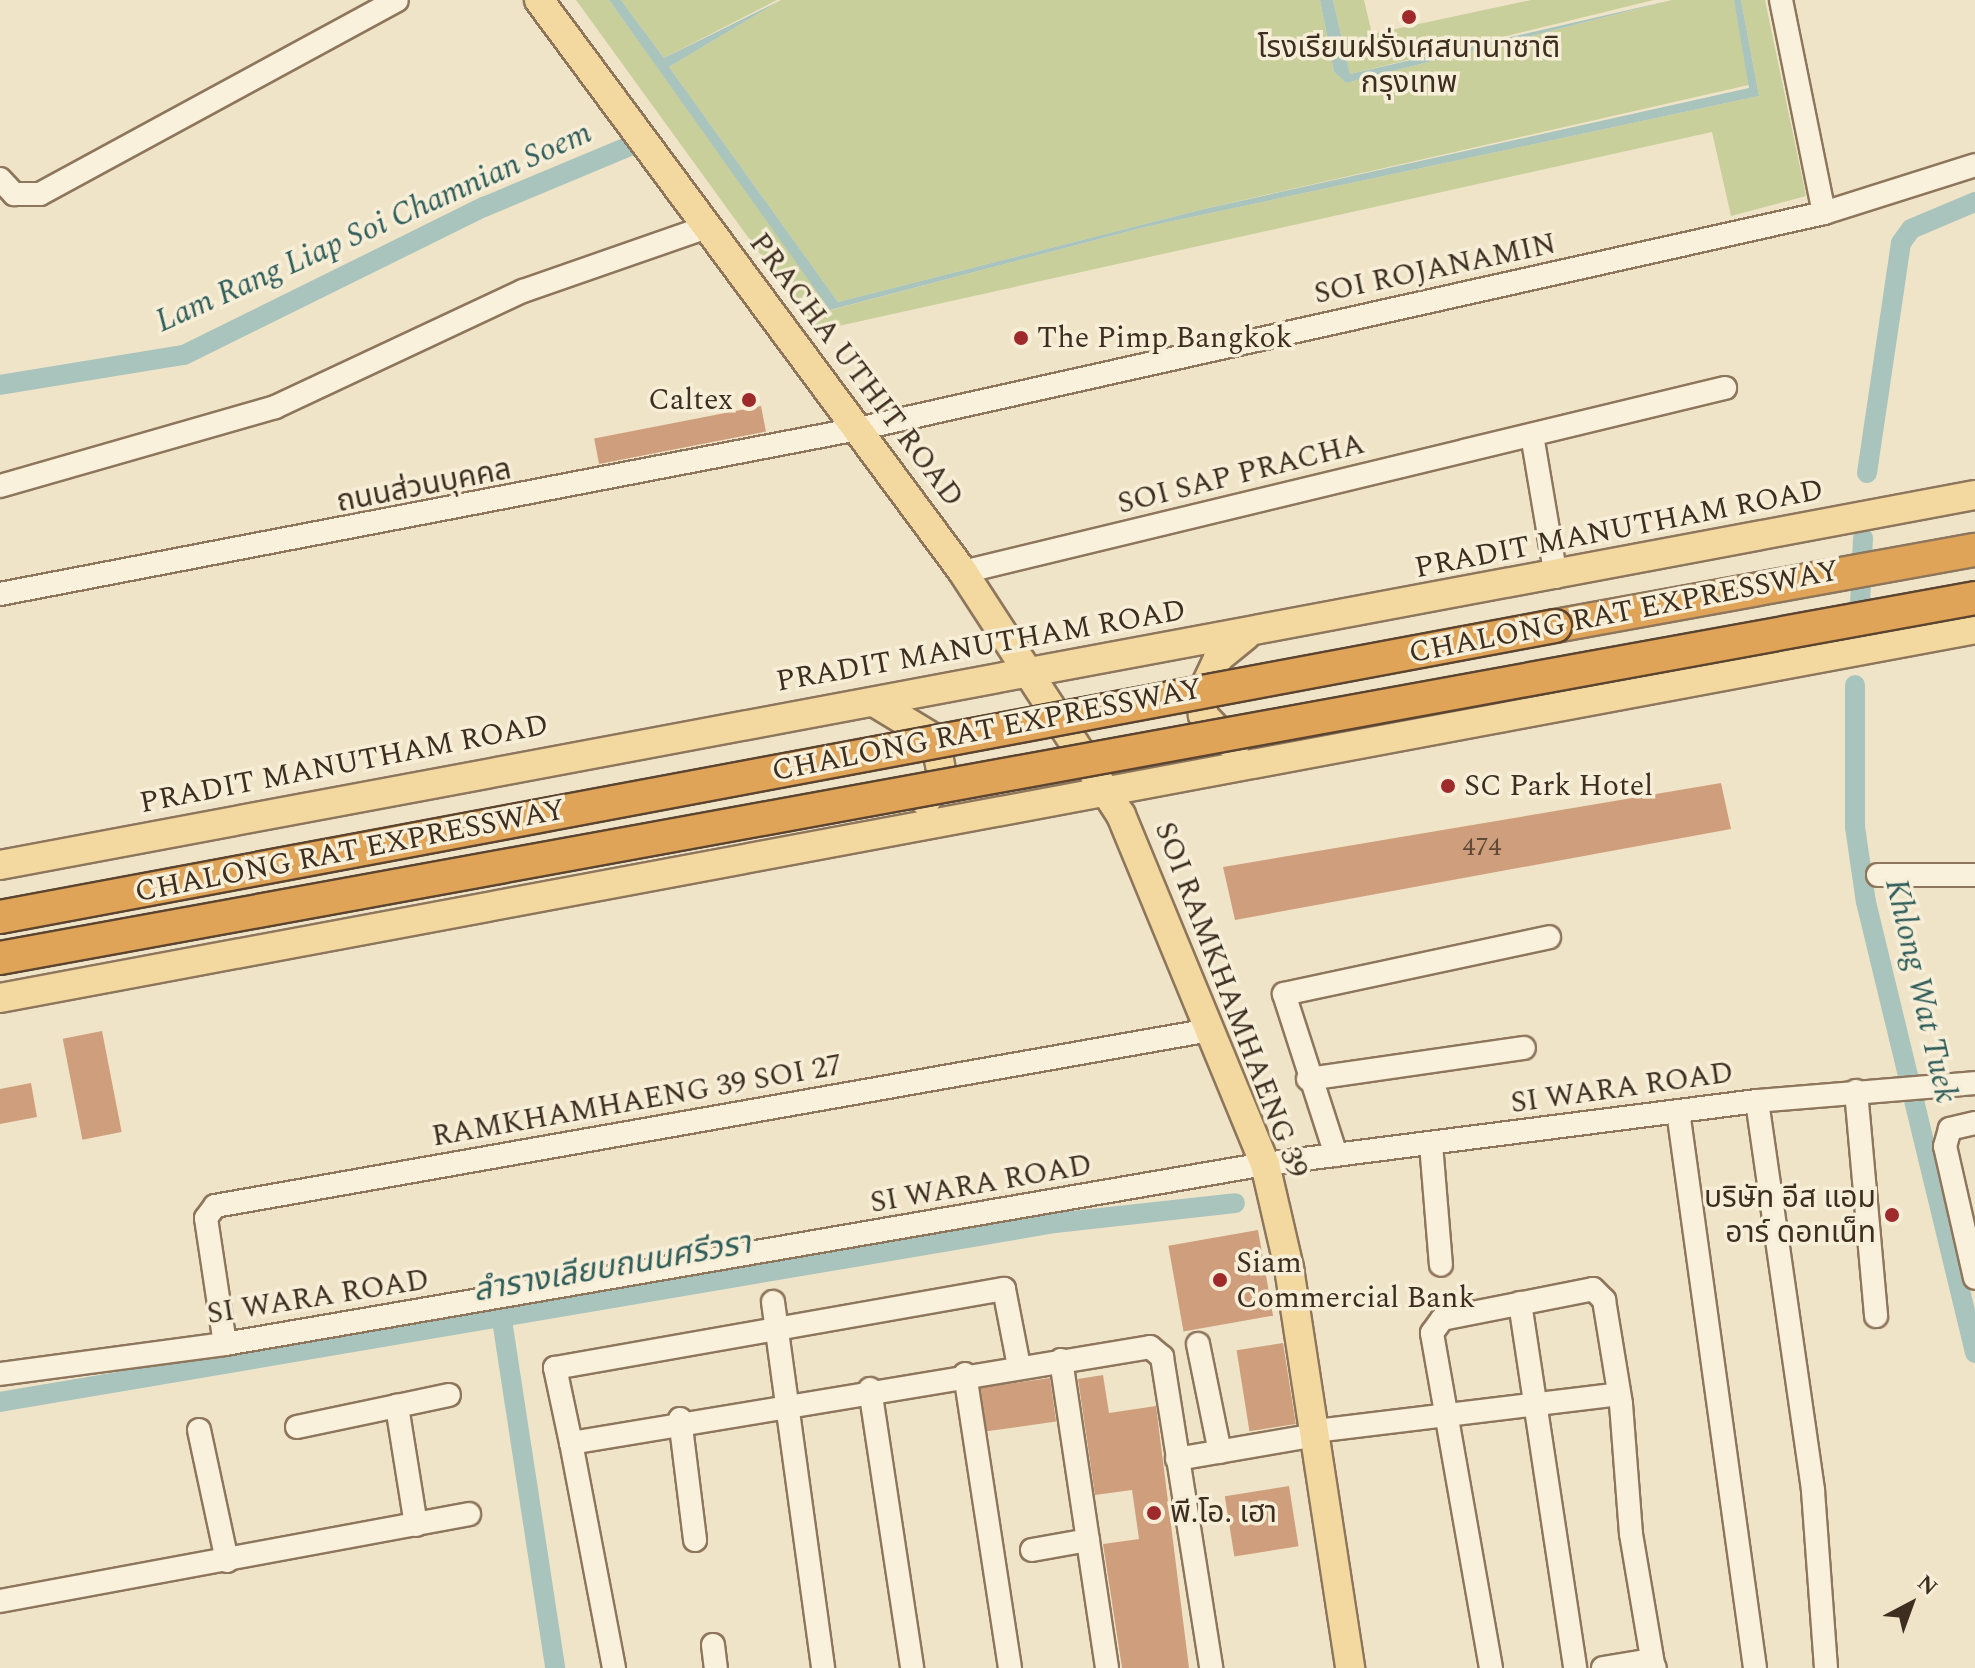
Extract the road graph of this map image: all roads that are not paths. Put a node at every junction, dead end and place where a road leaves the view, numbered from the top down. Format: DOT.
graph roads {
  1 [pos="397,0"];
  2 [pos="539,0"];
  3 [pos="1781,0"];
  4 [pos="1975,165"];
  5 [pos="0,179"];
  6 [pos="1824,213"];
  7 [pos="707,227"];
  8 [pos="1725,388"];
  9 [pos="858,429"];
  10 [pos="1532,435"];
  11 [pos="0,486"];
  12 [pos="1975,495"];
  13 [pos="1975,550"];
  14 [pos="963,572"];
  15 [pos="1556,577"];
  16 [pos="0,594"];
  17 [pos="1975,598"];
  18 [pos="1975,629"];
  19 [pos="1250,632"];
  20 [pos="1033,671"];
  21 [pos="874,702"];
  22 [pos="1281,760"];
  23 [pos="1105,789"];
  24 [pos="899,824"];
  25 [pos="0,865"];
  26 [pos="1878,875"];
  27 [pos="1975,875"];
  28 [pos="0,917"];
  29 [pos="1549,937"];
  30 [pos="0,958"];
  31 [pos="0,998"];
  32 [pos="1210,1030"];
  33 [pos="1524,1048"];
  34 [pos="1308,1079"];
  35 [pos="1975,1083"];
  36 [pos="1856,1091"];
  37 [pos="1757,1101"];
  38 [pos="1678,1111"];
  39 [pos="1975,1123"];
  40 [pos="1431,1144"];
  41 [pos="1336,1155"];
  42 [pos="1265,1164"];
  43 [pos="1441,1265"];
  44 [pos="1974,1270"];
  45 [pos="773,1302"];
  46 [pos="1520,1303"];
  47 [pos="1876,1316"];
  48 [pos="778,1330"];
  49 [pos="225,1344"];
  50 [pos="1198,1344"];
  51 [pos="1061,1360"];
  52 [pos="1019,1366"];
  53 [pos="0,1374"];
  54 [pos="965,1374"];
  55 [pos="870,1389"];
  56 [pos="1619,1394"];
  57 [pos="449,1395"];
  58 [pos="788,1403"];
  59 [pos="1535,1404"];
  60 [pos="397,1406"];
  61 [pos="1448,1414"];
  62 [pos="680,1419"];
  63 [pos="297,1427"];
  64 [pos="199,1430"];
  65 [pos="1316,1433"];
  66 [pos="571,1443"];
  67 [pos="1220,1452"];
  68 [pos="1177,1459"];
  69 [pos="469,1514"];
  70 [pos="416,1525"];
  71 [pos="695,1540"];
  72 [pos="1088,1540"];
  73 [pos="1032,1550"];
  74 [pos="227,1561"];
  75 [pos="0,1601"];
  76 [pos="713,1645"];
  77 [pos="1654,1666"];
  78 [pos="614,1668"];
  79 [pos="716,1668"];
  80 [pos="823,1668"];
  81 [pos="912,1668"];
  82 [pos="1010,1668"];
  83 [pos="1107,1668"];
  84 [pos="1211,1668"];
  85 [pos="1350,1668"];
  86 [pos="1491,1668"];
  87 [pos="1575,1668"];
  88 [pos="1603,1668"];
  89 [pos="1755,1668"];
  90 [pos="1826,1668"];
  1 -- 5 [label="street"];
  2 -- 7 [label="main road, PRACHA UTHIT ROAD"];
  3 -- 6 [label="street"];
  4 -- 6 [label="street, SOI ROJANAMIN"];
  6 -- 9 [label="street, SOI ROJANAMIN"];
  7 -- 9 [label="main road, PRACHA UTHIT ROAD"];
  7 -- 11 [label="street"];
  8 -- 10 [label="street, SOI SAP PRACHA"];
  9 -- 14 [label="main road, PRACHA UTHIT ROAD"];
  9 -- 16 [label="street, ถนนส่วนบุคคล"];
  10 -- 14 [label="street, SOI SAP PRACHA"];
  10 -- 15 [label="street"];
  12 -- 15 [label="main road, PRADIT MANUTHAM ROAD"];
  13 -- 28 [label="highway, CHALONG RAT EXPRESSWAY, bridge"];
  14 -- 20 [label="main road, PRACHA UTHIT ROAD"];
  15 -- 19 [label="main road, PRADIT MANUTHAM ROAD"];
  17 -- 30 [label="highway, CHALONG RAT EXPRESSWAY, bridge"];
  18 -- 22 [label="main road"];
  19 -- 20 [label="main road, PRADIT MANUTHAM ROAD"];
  19 -- 22 [label="main road"];
  20 -- 21 [label="main road, PRADIT MANUTHAM ROAD"];
  20 -- 23 [label="main road, PRACHA UTHIT ROAD"];
  21 -- 24 [label="main road"];
  21 -- 25 [label="main road, PRADIT MANUTHAM ROAD"];
  22 -- 23 [label="main road"];
  23 -- 24 [label="main road"];
  23 -- 32 [label="main road, SOI RAMKHAMHAENG 39"];
  24 -- 31 [label="main road"];
  26 -- 27 [label="street"];
  29 -- 34 [label="street"];
  32 -- 42 [label="main road, SOI RAMKHAMHAENG 39"];
  32 -- 49 [label="street, RAMKHAMHAENG 39 SOI 27"];
  33 -- 34 [label="street"];
  34 -- 41 [label="street"];
  35 -- 36 [label="street, SI WARA ROAD"];
  36 -- 37 [label="street, SI WARA ROAD"];
  36 -- 47 [label="street"];
  37 -- 38 [label="street, SI WARA ROAD"];
  37 -- 90 [label="street"];
  38 -- 40 [label="street, SI WARA ROAD"];
  38 -- 89 [label="street"];
  39 -- 44 [label="street"];
  40 -- 41 [label="street, SI WARA ROAD"];
  40 -- 43 [label="street"];
  41 -- 42 [label="street, SI WARA ROAD"];
  42 -- 49 [label="street, SI WARA ROAD"];
  42 -- 65 [label="main road, SOI RAMKHAMHAENG 39"];
  45 -- 48 [label="street"];
  46 -- 56 [label="street"];
  46 -- 59 [label="street"];
  46 -- 61 [label="street"];
  48 -- 52 [label="street"];
  48 -- 58 [label="street"];
  48 -- 66 [label="street"];
  49 -- 53 [label="street, SI WARA ROAD"];
  50 -- 67 [label="street"];
  51 -- 52 [label="street"];
  51 -- 68 [label="street"];
  51 -- 72 [label="street"];
  52 -- 54 [label="street"];
  54 -- 55 [label="street"];
  54 -- 82 [label="street"];
  55 -- 58 [label="street"];
  55 -- 81 [label="street"];
  56 -- 59 [label="street"];
  56 -- 77 [label="street"];
  57 -- 60 [label="street"];
  58 -- 62 [label="street"];
  58 -- 80 [label="street"];
  59 -- 61 [label="street"];
  59 -- 87 [label="street"];
  60 -- 63 [label="street"];
  60 -- 70 [label="street"];
  61 -- 65 [label="street"];
  61 -- 86 [label="street"];
  62 -- 66 [label="street"];
  62 -- 71 [label="street"];
  64 -- 74 [label="street"];
  65 -- 67 [label="street"];
  65 -- 85 [label="main road, SOI RAMKHAMHAENG 39"];
  66 -- 78 [label="street"];
  67 -- 68 [label="street"];
  68 -- 84 [label="street"];
  69 -- 70 [label="street"];
  70 -- 74 [label="street"];
  72 -- 73 [label="street"];
  72 -- 83 [label="street"];
  74 -- 75 [label="street"];
  76 -- 79 [label="street"];
  77 -- 88 [label="street"];
}
